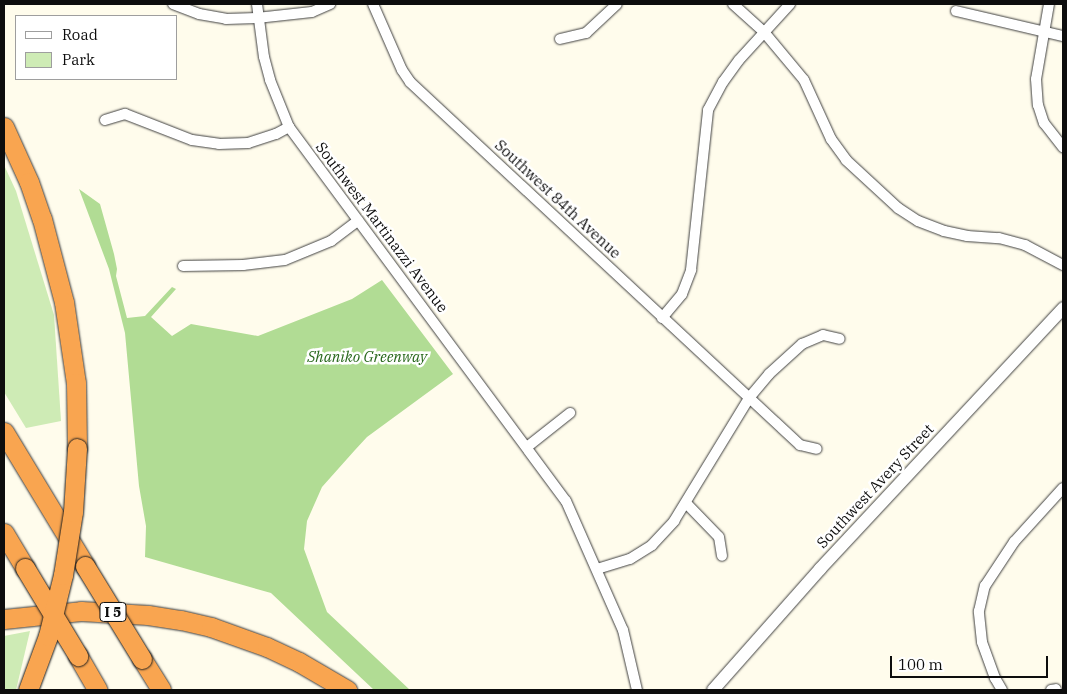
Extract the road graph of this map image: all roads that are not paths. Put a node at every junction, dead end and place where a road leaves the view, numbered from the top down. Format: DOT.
graph roads {
  1 [pos="173,4"];
  2 [pos="257,4"];
  3 [pos="330,4"];
  4 [pos="373,4"];
  5 [pos="616,4"];
  6 [pos="733,4"];
  7 [pos="790,4"];
  8 [pos="1049,4"];
  9 [pos="956,10"];
  10 [pos="257,18"];
  11 [pos="1043,31"];
  12 [pos="764,32"];
  13 [pos="1063,36"];
  14 [pos="560,39"];
  15 [pos="105,120"];
  16 [pos="4,127"];
  17 [pos="289,127"];
  18 [pos="1063,147"];
  19 [pos="358,221"];
  20 [pos="1063,265"];
  21 [pos="183,266"];
  22 [pos="1063,308"];
  23 [pos="662,318"];
  24 [pos="840,339"];
  25 [pos="749,398"];
  26 [pos="570,413"];
  27 [pos="4,432"];
  28 [pos="526,447"];
  29 [pos="817,449"];
  30 [pos="1063,488"];
  31 [pos="686,503"];
  32 [pos="4,533"];
  33 [pos="722,556"];
  34 [pos="597,569"];
  35 [pos="4,619"];
  36 [pos="28,690"];
  37 [pos="98,690"];
  38 [pos="161,690"];
  39 [pos="347,690"];
  40 [pos="637,690"];
  41 [pos="713,690"];
  42 [pos="1002,690"];
  1 -- 10 [label="street"];
  2 -- 10 [label="street, Southwest Martinazzi Avenue"];
  3 -- 10 [label="street"];
  4 -- 23 [label="street, Southwest 84th Avenue"];
  5 -- 14 [label="street"];
  6 -- 12 [label="street"];
  7 -- 12 [label="street"];
  8 -- 11 [label="street"];
  9 -- 11 [label="street"];
  10 -- 17 [label="street, Southwest Martinazzi Avenue"];
  11 -- 13 [label="street"];
  11 -- 18 [label="street"];
  12 -- 20 [label="street"];
  12 -- 23 [label="street"];
  15 -- 17 [label="street"];
  16 -- 36 [label="highway, bridge"];
  17 -- 19 [label="street, Southwest Martinazzi Avenue"];
  19 -- 21 [label="street"];
  19 -- 28 [label="street, Southwest Martinazzi Avenue"];
  22 -- 41 [label="street, Southwest Avery Street"];
  23 -- 25 [label="street, Southwest 84th Avenue"];
  24 -- 25 [label="street"];
  25 -- 29 [label="street, Southwest 84th Avenue"];
  25 -- 31 [label="street"];
  26 -- 28 [label="street"];
  27 -- 38 [label="highway, I 5, bridge"];
  28 -- 34 [label="street, Southwest Martinazzi Avenue"];
  30 -- 42 [label="street"];
  31 -- 33 [label="street"];
  31 -- 34 [label="street"];
  32 -- 37 [label="highway, bridge"];
  34 -- 40 [label="street, Southwest Martinazzi Avenue"];
  35 -- 39 [label="highway"];
}
